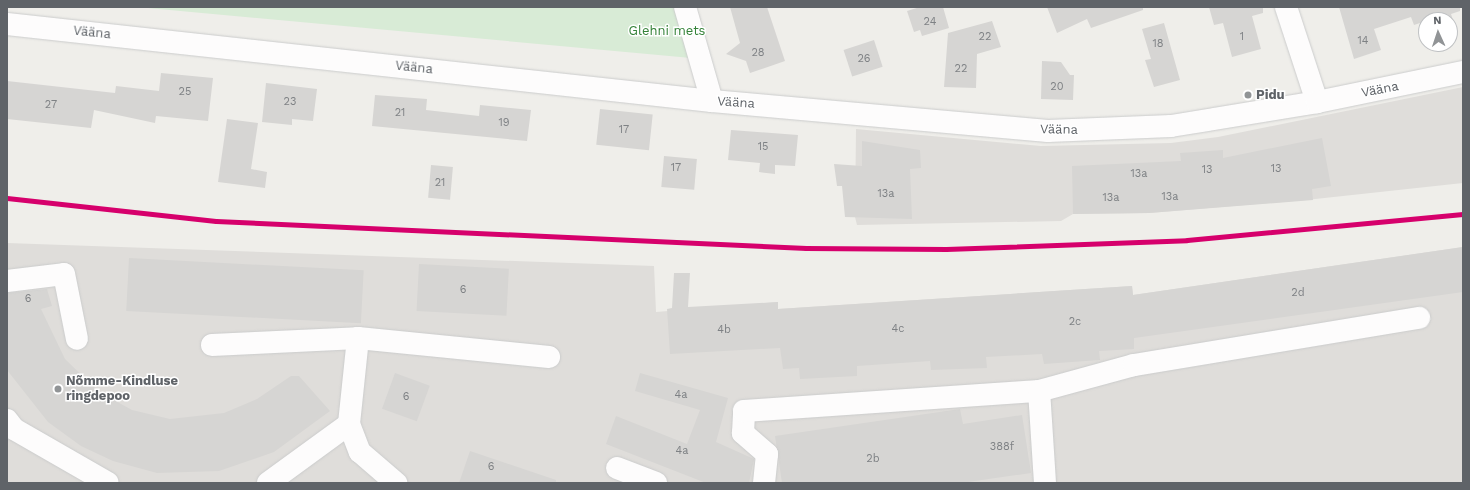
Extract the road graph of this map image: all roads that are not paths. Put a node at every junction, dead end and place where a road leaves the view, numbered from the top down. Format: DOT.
graph roads {
  1 [pos="685,7"];
  2 [pos="1286,7"];
  3 [pos="7,24"];
  4 [pos="1463,72"];
  5 [pos="712,101"];
  6 [pos="1317,102"];
  7 [pos="7,281"];
  8 [pos="1418,318"];
  9 [pos="358,338"];
  10 [pos="77,339"];
  11 [pos="212,345"];
  12 [pos="549,357"];
  13 [pos="1039,391"];
  14 [pos="7,420"];
  15 [pos="350,424"];
  16 [pos="617,468"];
  17 [pos="108,483"];
  18 [pos="268,483"];
  19 [pos="396,483"];
  20 [pos="656,483"];
  21 [pos="764,483"];
  22 [pos="1045,483"];
  1 -- 5 [label="street"];
  2 -- 6 [label="street"];
  3 -- 5 [label="street, Vääna"];
  4 -- 6 [label="street, Vääna"];
  5 -- 6 [label="street, Vääna"];
  7 -- 10 [label="street"];
  8 -- 13 [label="street"];
  9 -- 11 [label="street"];
  9 -- 12 [label="street"];
  9 -- 15 [label="street"];
  13 -- 21 [label="street"];
  13 -- 22 [label="street"];
  14 -- 17 [label="street"];
  15 -- 18 [label="street"];
  15 -- 19 [label="street"];
  16 -- 20 [label="street"];
}
